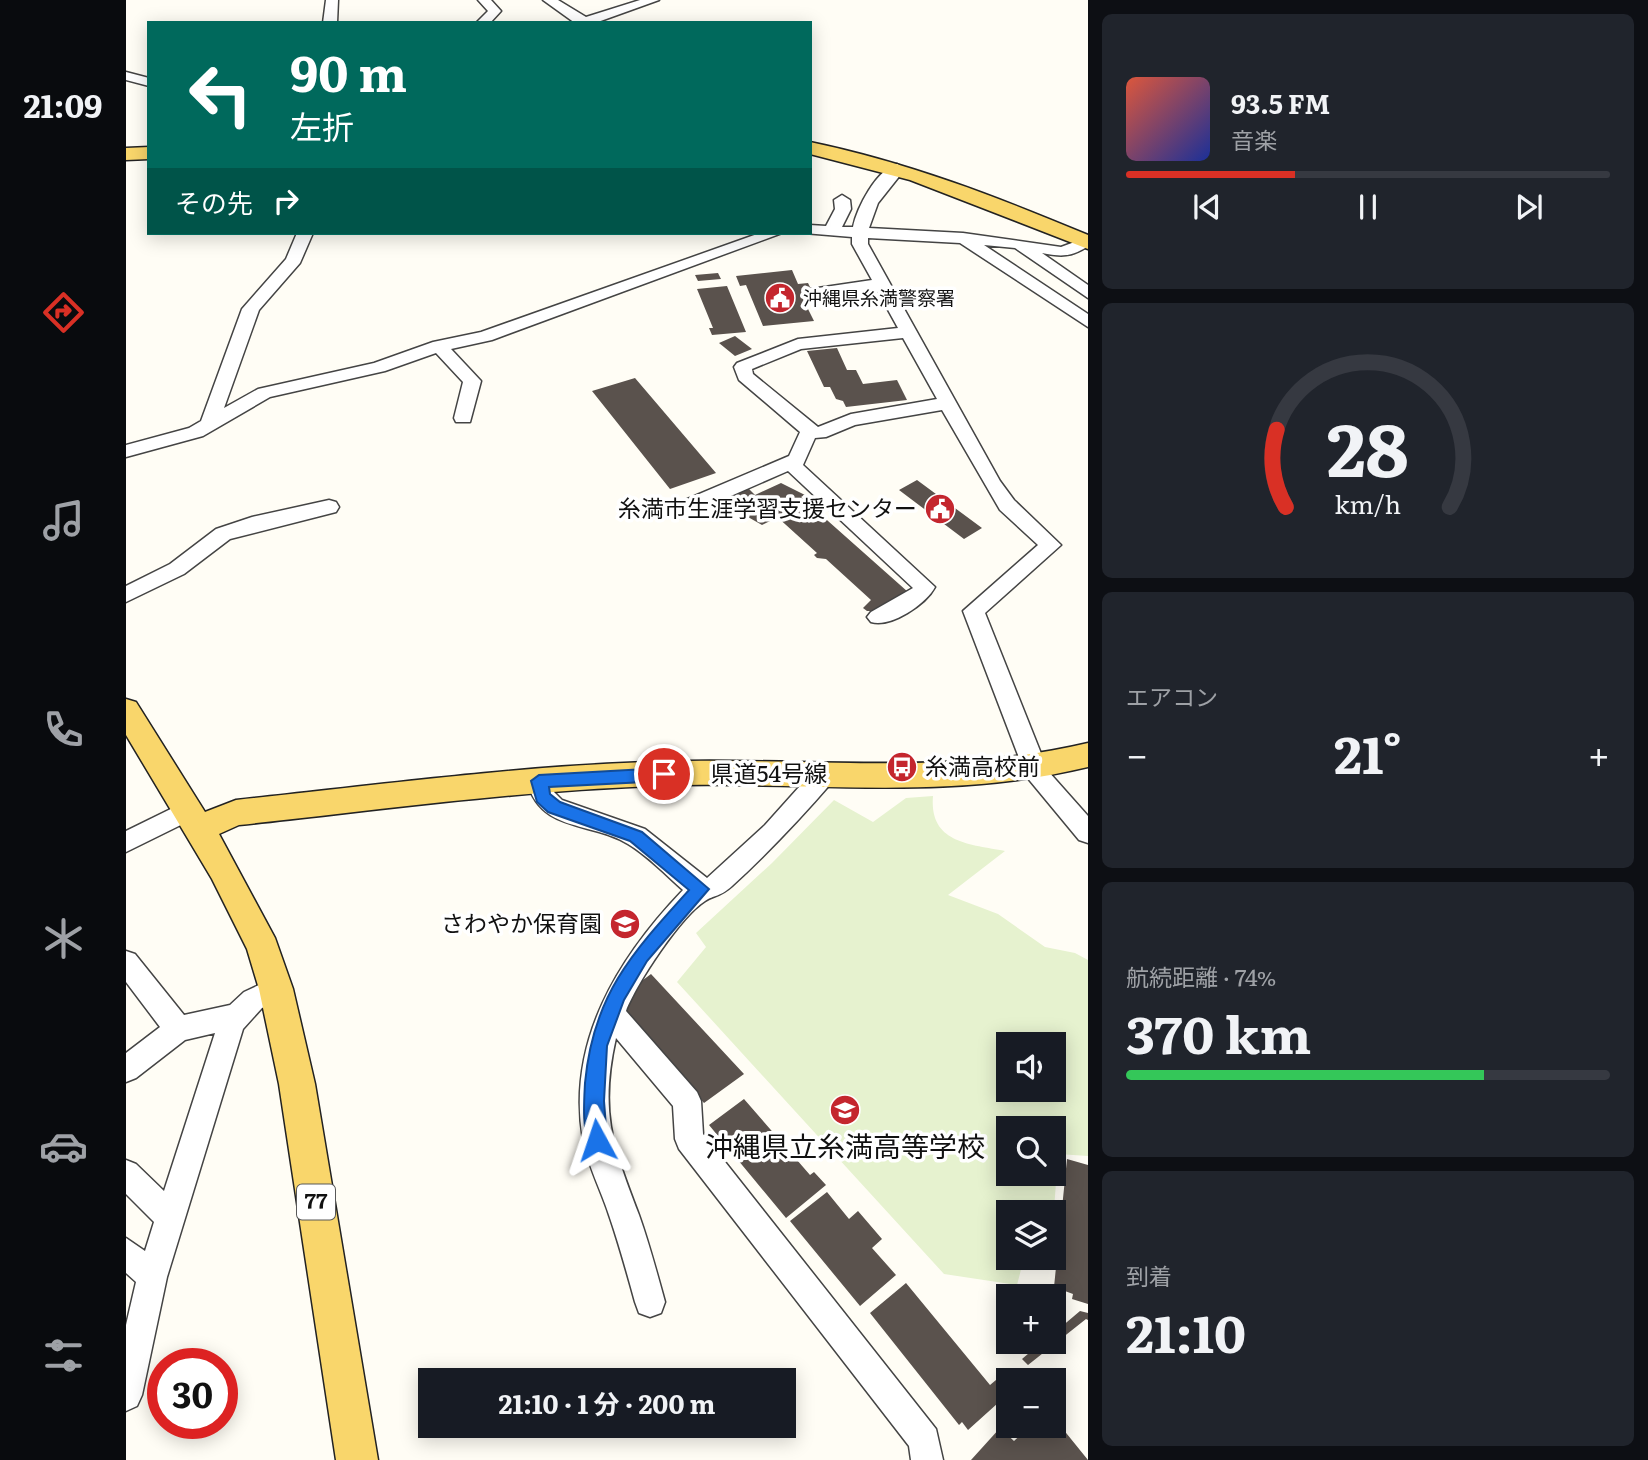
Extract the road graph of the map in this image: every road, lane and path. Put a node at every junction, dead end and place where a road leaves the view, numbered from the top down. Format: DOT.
graph roads {
  1 [pos="332,0"];
  2 [pos="485,0"];
  3 [pos="549,0"];
  4 [pos="653,0"];
  5 [pos="612,18"];
  6 [pos="330,21"];
  7 [pos="484,21"];
  8 [pos="581,21"];
  9 [pos="590,21"];
  10 [pos="126,76"];
  11 [pos="147,81"];
  12 [pos="812,148"];
  13 [pos="126,153"];
  14 [pos="147,153"];
  15 [pos="897,169"];
  16 [pos="842,200"];
  17 [pos="812,230"];
  18 [pos="832,230"];
  19 [pos="859,234"];
  20 [pos="305,235"];
  21 [pos="768,235"];
  22 [pos="963,238"];
  23 [pos="1086,242"];
  24 [pos="1019,244"];
  25 [pos="881,284"];
  26 [pos="817,293"];
  27 [pos="1088,293"];
  28 [pos="1088,322"];
  29 [pos="908,332"];
  30 [pos="439,346"];
  31 [pos="948,403"];
  32 [pos="463,418"];
  33 [pos="209,425"];
  34 [pos="811,431"];
  35 [pos="126,451"];
  36 [pos="790,463"];
  37 [pos="329,507"];
  38 [pos="678,511"];
  39 [pos="126,595"];
  40 [pos="878,618"];
  41 [pos="126,710"];
  42 [pos="1088,755"];
  43 [pos="1034,767"];
  44 [pos="825,774"];
  45 [pos="539,781"];
  46 [pos="194,819"];
  47 [pos="1088,833"];
  48 [pos="126,842"];
  49 [pos="700,889"];
  50 [pos="126,962"];
  51 [pos="276,989"];
  52 [pos="610,1013"];
  53 [pos="237,1016"];
  54 [pos="178,1029"];
  55 [pos="126,1069"];
  56 [pos="126,1174"];
  57 [pos="171,1218"];
  58 [pos="126,1253"];
  59 [pos="152,1277"];
  60 [pos="650,1302"];
  61 [pos="126,1395"];
  62 [pos="357,1460"];
  63 [pos="928,1460"];
  1 -- 6 [label="street"];
  2 -- 7 [label="street"];
  3 -- 8 [label="street"];
  4 -- 5 [label="street"];
  5 -- 9 [label="street"];
  10 -- 11 [label="street"];
  12 -- 15 [label="main road"];
  13 -- 14 [label="main road"];
  15 -- 19 [label="street"];
  15 -- 23 [label="main road"];
  16 -- 18 [label="street"];
  17 -- 18 [label="street"];
  18 -- 19 [label="street"];
  19 -- 22 [label="street"];
  19 -- 25 [label="street"];
  20 -- 33 [label="street"];
  21 -- 30 [label="street"];
  22 -- 24 [label="street"];
  22 -- 28 [label="street"];
  23 -- 24 [label="street"];
  24 -- 27 [label="street"];
  25 -- 26 [label="street"];
  25 -- 29 [label="street"];
  29 -- 31 [label="street"];
  29 -- 34 [label="street"];
  30 -- 32 [label="street"];
  30 -- 33 [label="street"];
  31 -- 34 [label="street"];
  31 -- 43 [label="street"];
  33 -- 35 [label="street"];
  34 -- 36 [label="street"];
  36 -- 38 [label="street"];
  36 -- 40 [label="street"];
  37 -- 39 [label="street"];
  41 -- 46 [label="main road, 77"];
  42 -- 43 [label="main road, 県道54号線"];
  43 -- 44 [label="main road, 県道54号線"];
  43 -- 47 [label="street"];
  44 -- 45 [label="main road, 県道54号線"];
  44 -- 49 [label="street"];
  45 -- 46 [label="main road, 県道54号線"];
  45 -- 49 [label="street"];
  46 -- 48 [label="street"];
  46 -- 51 [label="main road, 77"];
  49 -- 52 [label="street"];
  50 -- 54 [label="street"];
  51 -- 53 [label="street"];
  51 -- 62 [label="main road, 77"];
  52 -- 60 [label="street"];
  52 -- 63 [label="street"];
  53 -- 54 [label="street"];
  53 -- 57 [label="street"];
  54 -- 55 [label="street"];
  56 -- 57 [label="street"];
  57 -- 59 [label="street"];
  58 -- 59 [label="street"];
  59 -- 61 [label="street"];
}
